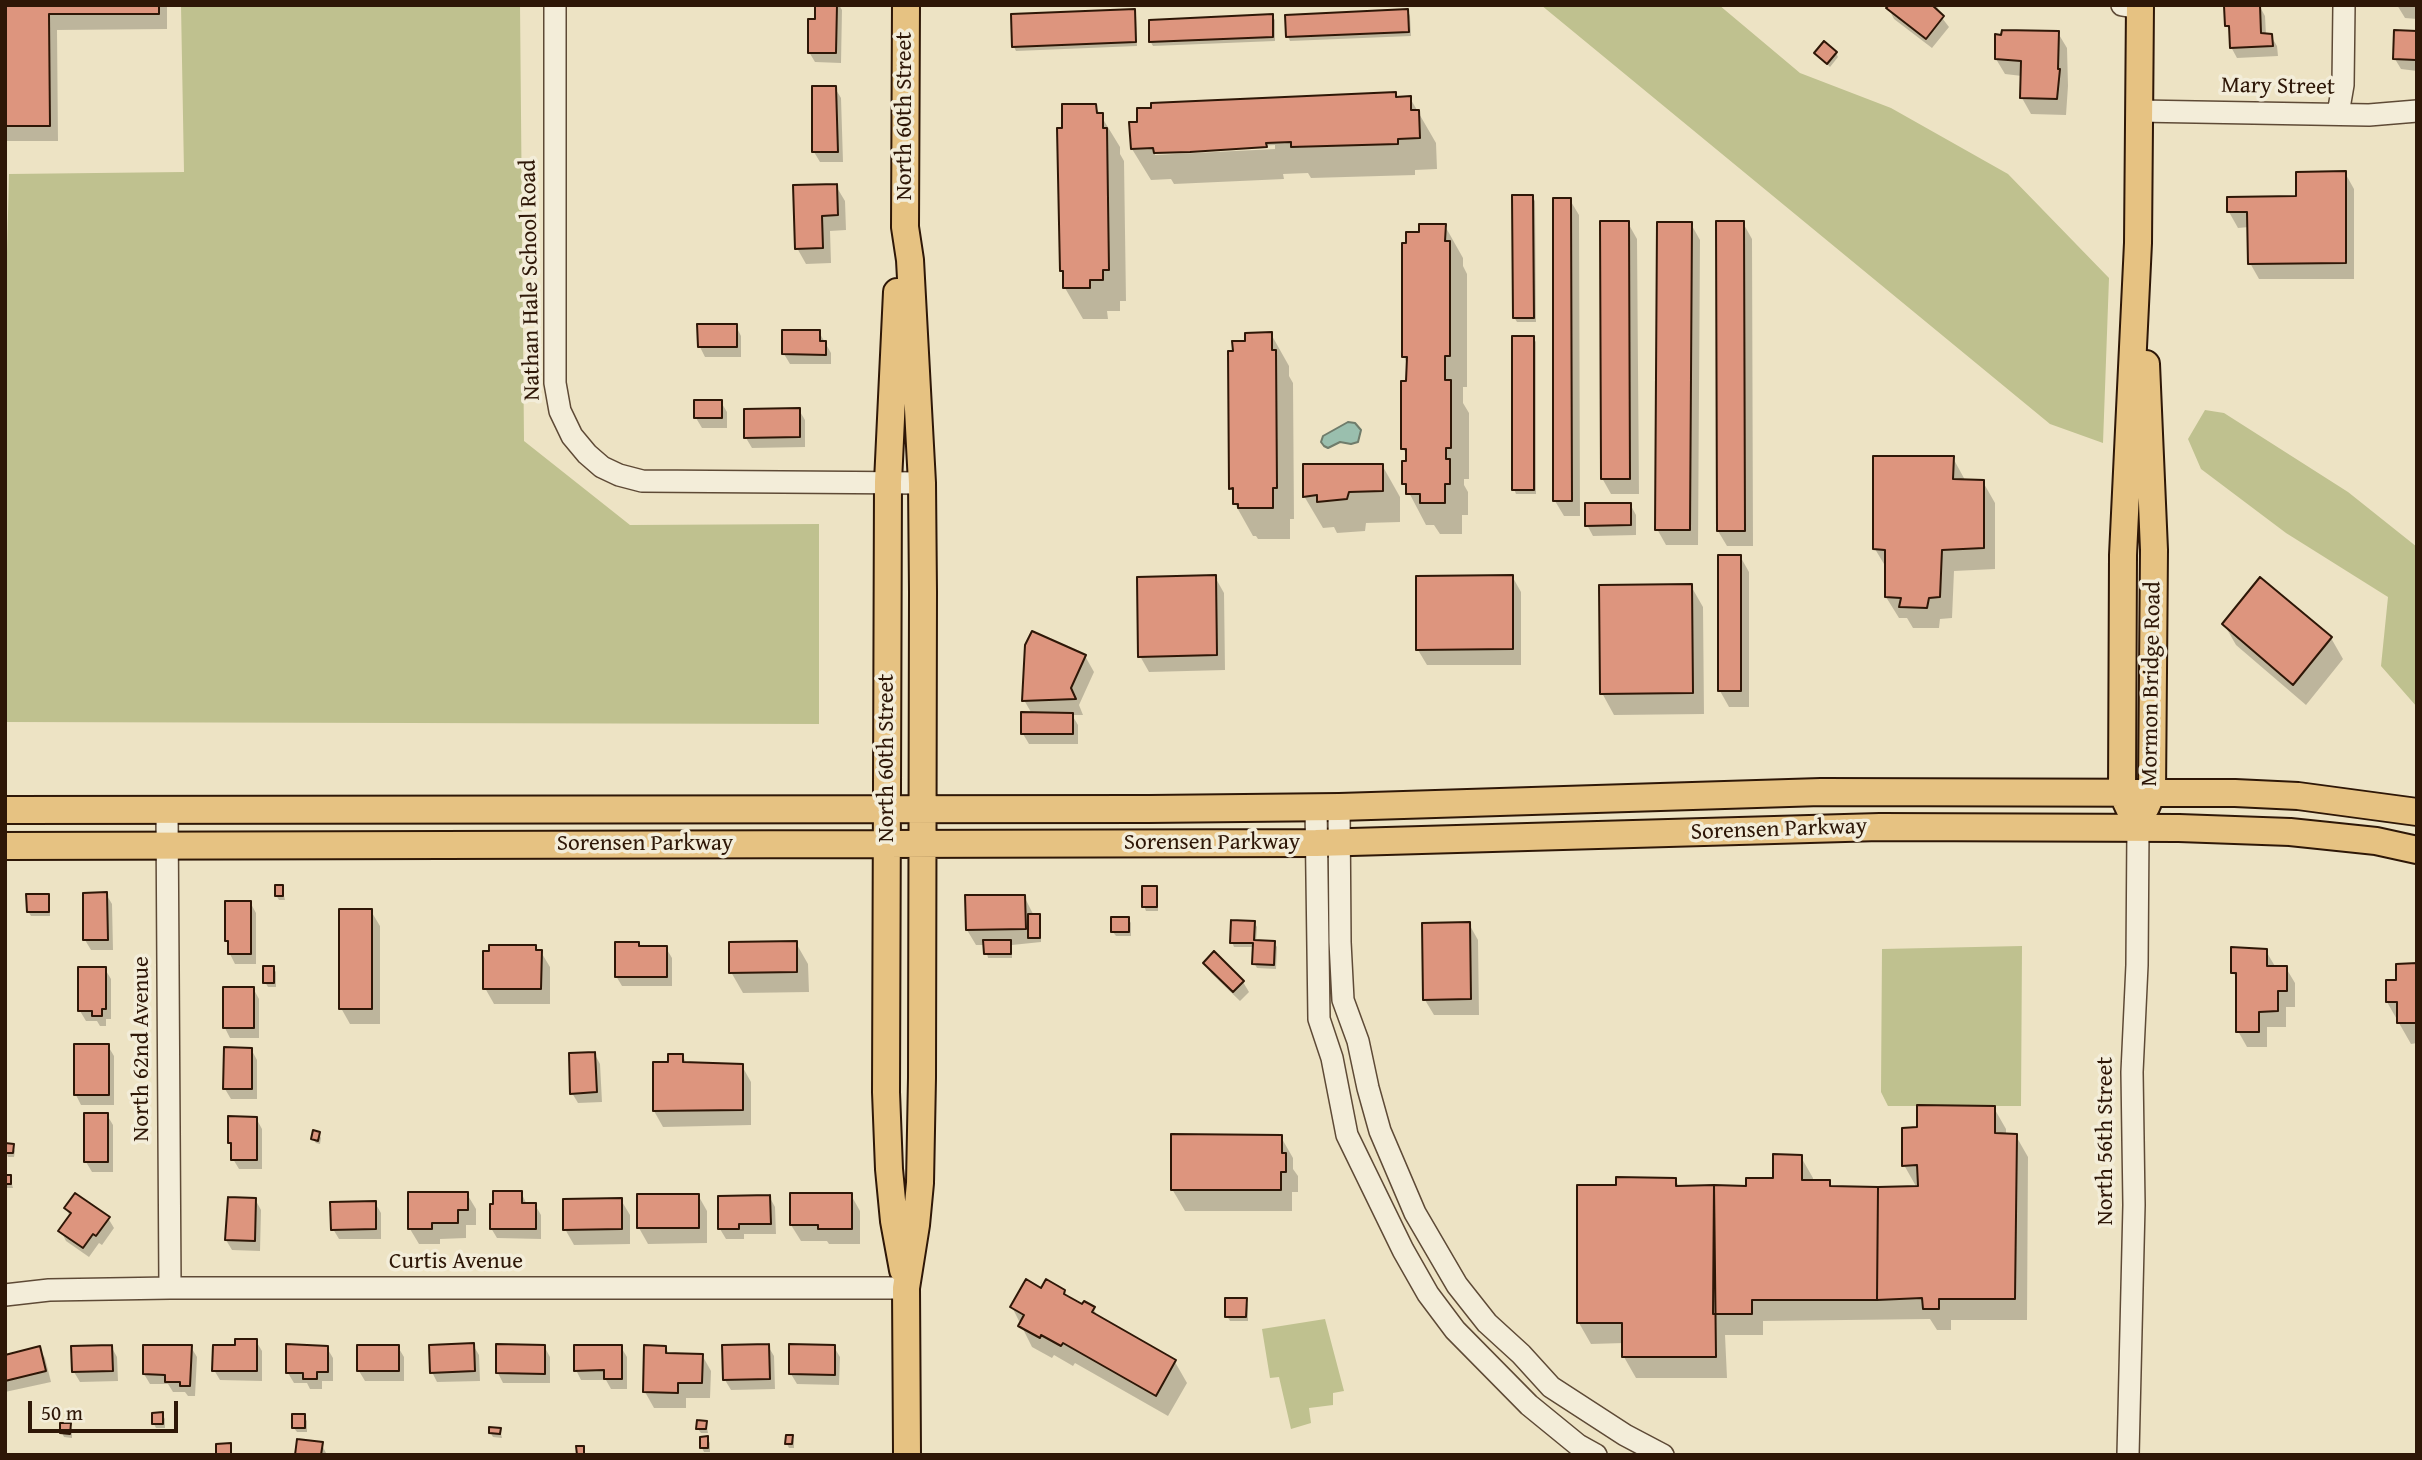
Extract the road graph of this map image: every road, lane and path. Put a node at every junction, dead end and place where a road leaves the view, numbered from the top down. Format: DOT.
graph roads {
  1 [pos="555,5"];
  2 [pos="906,5"];
  3 [pos="2344,5"];
  4 [pos="2134,6"];
  5 [pos="2138,111"];
  6 [pos="2417,111"];
  7 [pos="2338,114"];
  8 [pos="905,228"];
  9 [pos="2138,243"];
  10 [pos="888,482"];
  11 [pos="922,483"];
  12 [pos="2122,793"];
  13 [pos="2152,793"];
  14 [pos="1328,807"];
  15 [pos="886,809"];
  16 [pos="923,809"];
  17 [pos="5,810"];
  18 [pos="167,810"];
  19 [pos="2417,812"];
  20 [pos="2138,828"];
  21 [pos="886,843"];
  22 [pos="923,843"];
  23 [pos="1328,843"];
  24 [pos="5,846"];
  25 [pos="167,846"];
  26 [pos="2417,850"];
  27 [pos="170,1288"];
  28 [pos="906,1288"];
  29 [pos="5,1295"];
  30 [pos="907,1455"];
  31 [pos="1596,1455"];
  32 [pos="1663,1455"];
  33 [pos="2128,1455"];
  1 -- 10 [label="street, Nathan Hale School Road"];
  2 -- 8 [label="main road, North 60th Street"];
  3 -- 7 [label="street"];
  4 -- 5 [label="main road, Mormon Bridge Road"];
  5 -- 7 [label="street, Mary Street"];
  5 -- 9 [label="main road, Mormon Bridge Road"];
  6 -- 7 [label="street, Mary Street"];
  8 -- 10 [label="main road, North 60th Street"];
  8 -- 11 [label="main road, North 60th Street"];
  9 -- 12 [label="main road, Mormon Bridge Road"];
  9 -- 13 [label="main road, Mormon Bridge Road"];
  10 -- 11 [label="street, Nathan Hale School Road"];
  10 -- 15 [label="main road, North 60th Street"];
  11 -- 16 [label="main road, North 60th Street"];
  12 -- 13 [label="main road, Sorensen Parkway"];
  12 -- 14 [label="main road, Sorensen Parkway"];
  12 -- 20 [label="main road, Mormon Bridge Road"];
  13 -- 19 [label="main road, Sorensen Parkway"];
  13 -- 20 [label="main road, Mormon Bridge Road"];
  14 -- 16 [label="main road, Sorensen Parkway"];
  14 -- 23 [label="street"];
  15 -- 16 [label="main road, Sorensen Parkway"];
  15 -- 18 [label="main road, Sorensen Parkway"];
  15 -- 21 [label="main road, North 60th Street"];
  16 -- 22 [label="main road, North 60th Street"];
  17 -- 18 [label="main road, Sorensen Parkway"];
  18 -- 25 [label="street, North 62nd Avenue"];
  20 -- 23 [label="main road, Sorensen Parkway"];
  20 -- 26 [label="main road, Sorensen Parkway"];
  20 -- 33 [label="street, North 56th Street"];
  21 -- 22 [label="main road, Sorensen Parkway"];
  21 -- 25 [label="main road, Sorensen Parkway"];
  21 -- 28 [label="main road, North 60th Street"];
  22 -- 23 [label="main road, Sorensen Parkway"];
  22 -- 28 [label="main road, North 60th Street"];
  23 -- 31 [label="street"];
  23 -- 32 [label="street"];
  24 -- 25 [label="main road, Sorensen Parkway"];
  25 -- 27 [label="street, North 62nd Avenue"];
  27 -- 28 [label="street, Curtis Avenue"];
  27 -- 29 [label="street, Curtis Avenue"];
  28 -- 30 [label="main road, North 60th Street"];
}
